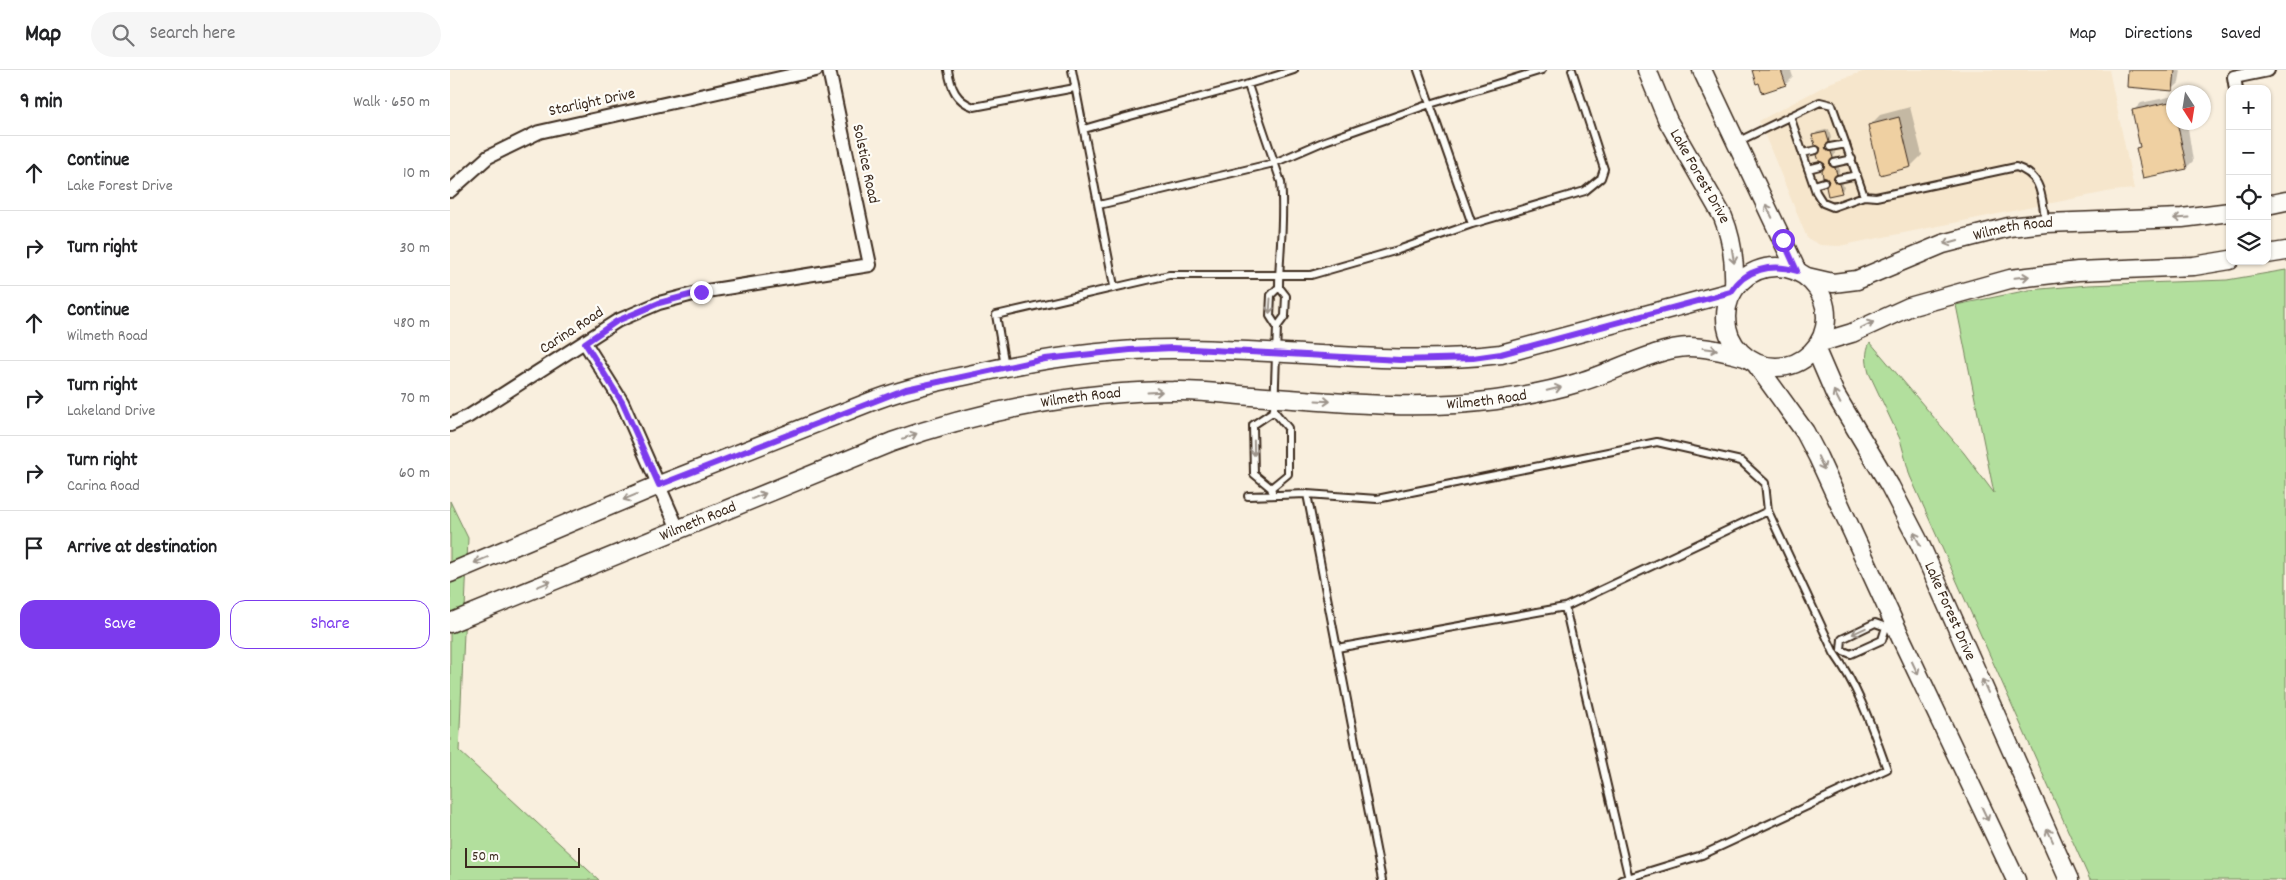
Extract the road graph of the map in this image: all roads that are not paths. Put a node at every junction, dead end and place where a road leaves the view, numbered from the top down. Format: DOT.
graph roads {
  1 [pos="816,70"];
  2 [pos="829,70"];
  3 [pos="948,70"];
  4 [pos="1072,70"];
  5 [pos="1294,70"];
  6 [pos="1418,70"];
  7 [pos="1542,70"];
  8 [pos="1572,70"];
  9 [pos="1646,70"];
  10 [pos="1702,70"];
  11 [pos="2268,70"];
  12 [pos="1248,85"];
  13 [pos="2235,85"];
  14 [pos="1076,88"];
  15 [pos="1430,104"];
  16 [pos="1790,116"];
  17 [pos="1084,129"];
  18 [pos="1736,143"];
  19 [pos="1846,144"];
  20 [pos="1830,147"];
  21 [pos="1816,150"];
  22 [pos="1803,153"];
  23 [pos="1852,159"];
  24 [pos="1274,163"];
  25 [pos="1834,163"];
  26 [pos="1820,166"];
  27 [pos="1808,169"];
  28 [pos="1857,175"];
  29 [pos="1838,179"];
  30 [pos="1824,182"];
  31 [pos="1814,184"];
  32 [pos="450,191"];
  33 [pos="1864,196"];
  34 [pos="2286,201"];
  35 [pos="2271,204"];
  36 [pos="1099,205"];
  37 [pos="2226,212"];
  38 [pos="2046,223"];
  39 [pos="1472,224"];
  40 [pos="2286,251"];
  41 [pos="2271,253"];
  42 [pos="2226,261"];
  43 [pos="870,265"];
  44 [pos="1802,274"];
  45 [pos="1279,276"];
  46 [pos="1114,286"];
  47 [pos="1279,287"];
  48 [pos="1733,290"];
  49 [pos="1278,327"];
  50 [pos="585,343"];
  51 [pos="1819,346"];
  52 [pos="1278,353"];
  53 [pos="1750,361"];
  54 [pos="1006,367"];
  55 [pos="1274,404"];
  56 [pos="450,425"];
  57 [pos="659,485"];
  58 [pos="1271,488"];
  59 [pos="1307,494"];
  60 [pos="1248,496"];
  61 [pos="1272,496"];
  62 [pos="1768,511"];
  63 [pos="678,529"];
  64 [pos="450,573"];
  65 [pos="1565,607"];
  66 [pos="450,623"];
  67 [pos="1890,625"];
  68 [pos="1337,648"];
  69 [pos="1841,650"];
  70 [pos="1834,653"];
  71 [pos="1629,879"];
  72 [pos="1382,880"];
  73 [pos="1621,880"];
  74 [pos="2016,880"];
  75 [pos="2069,880"];
  1 -- 32 [label="street, Starlight Drive"];
  2 -- 43 [label="street, Solstice Road"];
  3 -- 14 [label="lane"];
  4 -- 14 [label="lane"];
  5 -- 12 [label="lane"];
  6 -- 15 [label="lane"];
  7 -- 15 [label="lane"];
  8 -- 39 [label="lane"];
  9 -- 48 [label="street, Lake Forest Drive, one-way"];
  10 -- 18 [label="street"];
  11 -- 13 [label="street"];
  12 -- 17 [label="lane"];
  12 -- 24 [label="lane"];
  14 -- 17 [label="lane"];
  15 -- 24 [label="lane"];
  15 -- 39 [label="lane"];
  16 -- 18 [label="lane"];
  16 -- 19 [label="lane"];
  16 -- 22 [label="lane"];
  17 -- 36 [label="lane"];
  44 -- 18 [label="street, one-way"];
  19 -- 20 [label="lane"];
  19 -- 23 [label="lane"];
  21 -- 22 [label="lane"];
  22 -- 27 [label="lane"];
  23 -- 25 [label="lane"];
  23 -- 28 [label="lane"];
  24 -- 36 [label="lane"];
  24 -- 45 [label="lane"];
  26 -- 27 [label="lane"];
  27 -- 31 [label="lane"];
  28 -- 29 [label="lane"];
  28 -- 33 [label="lane"];
  30 -- 31 [label="lane"];
  31 -- 33 [label="lane"];
  33 -- 38 [label="lane"];
  34 -- 35 [label="street"];
  36 -- 46 [label="lane"];
  37 -- 38 [label="street, Wilmeth Road, one-way"];
  38 -- 44 [label="street, Wilmeth Road, one-way"];
  39 -- 45 [label="lane"];
  40 -- 41 [label="street"];
  51 -- 42 [label="street, one-way"];
  43 -- 50 [label="street, Carina Road"];
  44 -- 48 [label="street"];
  44 -- 51 [label="street"];
  45 -- 46 [label="lane"];
  45 -- 47 [label="lane"];
  46 -- 54 [label="lane"];
  47 -- 49 [label="lane"];
  47 -- 49 [label="lane, one-way"];
  48 -- 52 [label="street"];
  48 -- 53 [label="street"];
  49 -- 52 [label="lane"];
  50 -- 56 [label="street, Carina Road"];
  50 -- 57 [label="street"];
  51 -- 53 [label="street"];
  75 -- 51 [label="street, Lake Forest Drive, one-way"];
  52 -- 54 [label="street"];
  52 -- 55 [label="lane"];
  55 -- 53 [label="street, Wilmeth Road, one-way"];
  53 -- 67 [label="street, one-way"];
  54 -- 57 [label="street"];
  55 -- 58 [label="lane"];
  55 -- 58 [label="lane, one-way"];
  63 -- 55 [label="street, Wilmeth Road, one-way"];
  57 -- 63 [label="street"];
  57 -- 64 [label="street, one-way"];
  58 -- 61 [label="lane"];
  59 -- 61 [label="lane"];
  59 -- 62 [label="lane"];
  59 -- 68 [label="lane"];
  60 -- 61 [label="lane"];
  62 -- 65 [label="lane"];
  62 -- 70 [label="lane"];
  66 -- 63 [label="street, Wilmeth Road, one-way"];
  65 -- 68 [label="lane"];
  65 -- 71 [label="lane"];
  67 -- 69 [label="lane"];
  67 -- 69 [label="lane, one-way"];
  67 -- 74 [label="street, one-way"];
  68 -- 72 [label="lane"];
  69 -- 70 [label="lane"];
  70 -- 71 [label="lane"];
  71 -- 73 [label="lane"];
}
